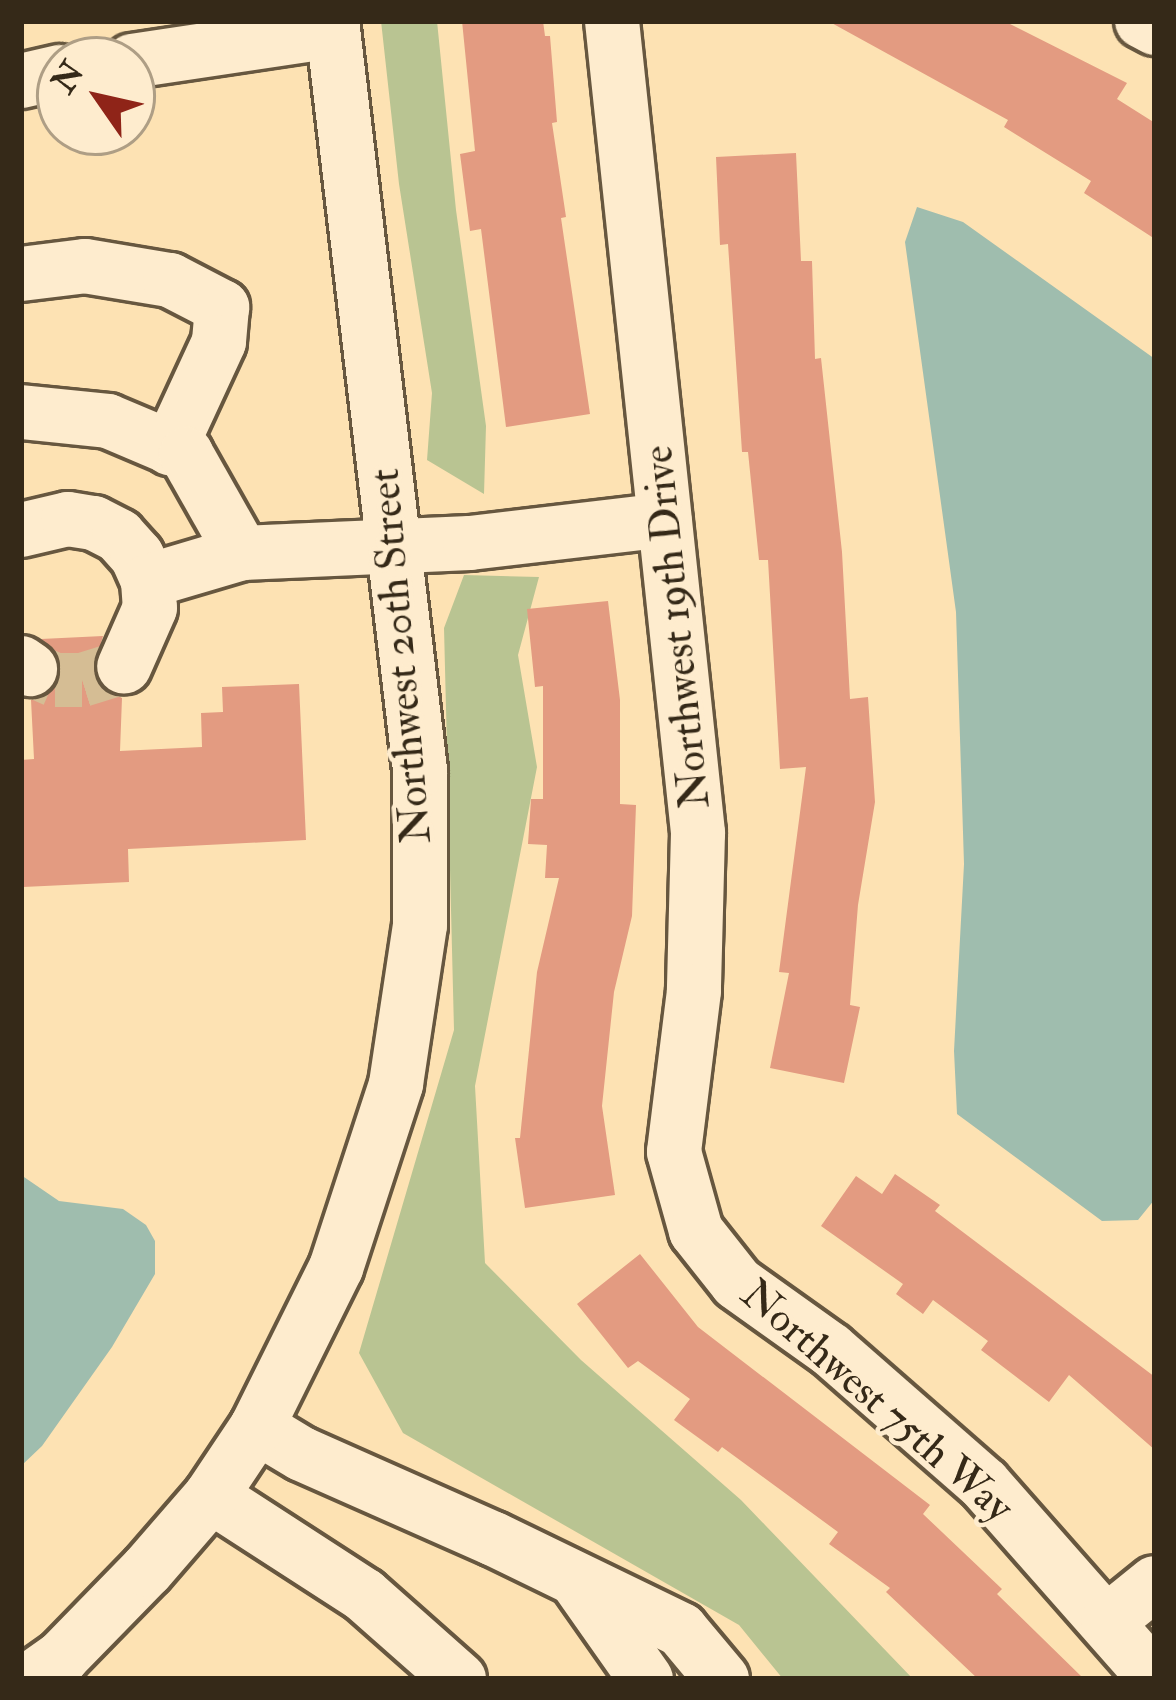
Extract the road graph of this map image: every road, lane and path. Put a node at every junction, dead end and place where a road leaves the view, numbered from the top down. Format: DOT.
graph roads {
  1 [pos="612,21"];
  2 [pos="1142,21"];
  3 [pos="332,26"];
  4 [pos="1155,28"];
  5 [pos="156,57"];
  6 [pos="21,274"];
  7 [pos="21,412"];
  8 [pos="170,448"];
  9 [pos="665,520"];
  10 [pos="21,530"];
  11 [pos="394,548"];
  12 [pos="242,553"];
  13 [pos="148,581"];
  14 [pos="124,668"];
  15 [pos="696,1231"];
  16 [pos="257,1427"];
  17 [pos="211,1496"];
  18 [pos="576,1579"];
  19 [pos="1155,1583"];
  20 [pos="1108,1621"];
  21 [pos="1155,1678"];
  22 [pos="31,1679"];
  23 [pos="459,1679"];
  24 [pos="646,1679"];
  25 [pos="722,1679"];
  1 -- 9 [label="street, Northwest 19th Drive"];
  2 -- 4 [label="street"];
  3 -- 5 [label="street"];
  3 -- 11 [label="street, Northwest 20th Street"];
  6 -- 8 [label="street"];
  7 -- 8 [label="street"];
  8 -- 12 [label="street"];
  9 -- 11 [label="street"];
  9 -- 15 [label="street, Northwest 19th Drive"];
  10 -- 13 [label="street"];
  11 -- 12 [label="street"];
  11 -- 16 [label="street, Northwest 20th Street"];
  12 -- 13 [label="street"];
  13 -- 14 [label="street"];
  15 -- 20 [label="street, Northwest 75th Way"];
  16 -- 17 [label="street, Northwest 20th Street"];
  16 -- 18 [label="street"];
  17 -- 22 [label="street, Northwest 20th Street"];
  17 -- 23 [label="street"];
  18 -- 24 [label="street"];
  18 -- 25 [label="street"];
  19 -- 20 [label="street"];
  20 -- 21 [label="street, Northwest 75th Way"];
}
